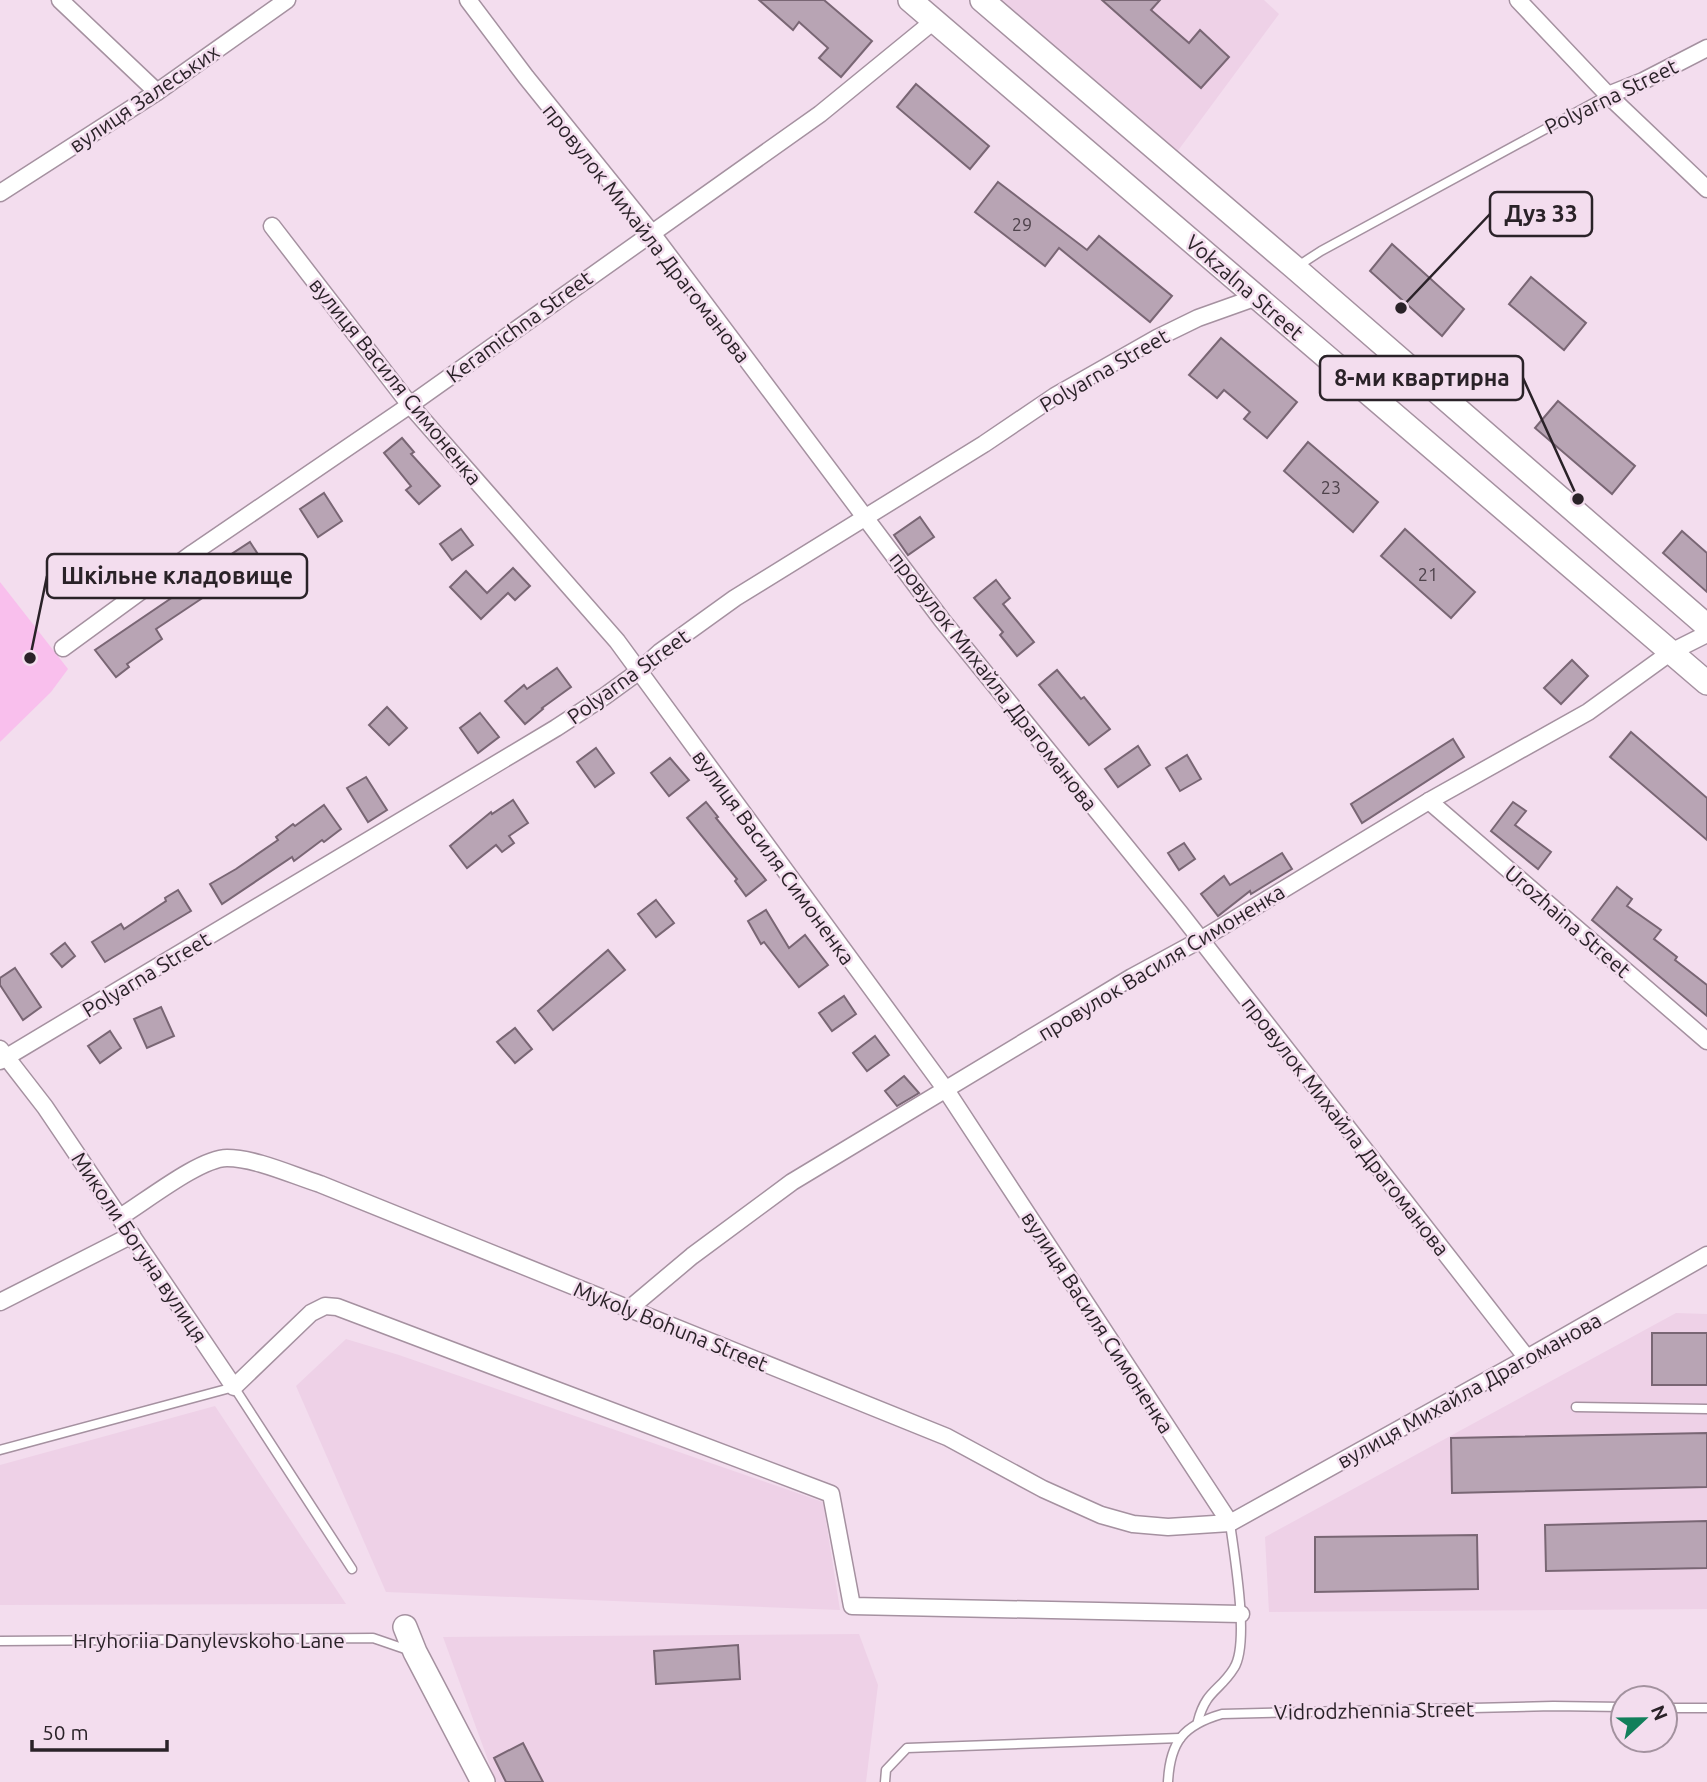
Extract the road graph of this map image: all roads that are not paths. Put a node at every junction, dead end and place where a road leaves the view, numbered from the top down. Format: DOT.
graph roads {
  1 [pos="60,0"];
  2 [pos="287,0"];
  3 [pos="468,0"];
  4 [pos="910,0"];
  5 [pos="982,0"];
  6 [pos="1518,0"];
  7 [pos="935,20"];
  8 [pos="1707,48"];
  9 [pos="157,92"];
  10 [pos="1608,95"];
  11 [pos="1707,189"];
  12 [pos="0,193"];
  13 [pos="272,226"];
  14 [pos="651,232"];
  15 [pos="1295,268"];
  16 [pos="1257,297"];
  17 [pos="410,405"];
  18 [pos="865,516"];
  19 [pos="1707,626"];
  20 [pos="1707,634"];
  21 [pos="63,648"];
  22 [pos="1671,652"];
  23 [pos="638,672"];
  24 [pos="1707,683"];
  25 [pos="1429,802"];
  26 [pos="1200,940"];
  27 [pos="1707,1041"];
  28 [pos="2,1056"];
  29 [pos="946,1090"];
  30 [pos="120,1217"];
  31 [pos="132,1235"];
  32 [pos="1707,1255"];
  33 [pos="0,1302"];
  34 [pos="629,1309"];
  35 [pos="1527,1358"];
  36 [pos="234,1387"];
  37 [pos="1576,1407"];
  38 [pos="1707,1409"];
  39 [pos="0,1450"];
  40 [pos="1230,1523"];
  41 [pos="352,1569"];
  42 [pos="1241,1614"];
  43 [pos="405,1627"];
  44 [pos="0,1641"];
  45 [pos="415,1652"];
  46 [pos="1609,1707"];
  47 [pos="1679,1708"];
  48 [pos="1707,1708"];
  49 [pos="1198,1721"];
  50 [pos="1180,1738"];
  51 [pos="483,1782"];
  52 [pos="885,1782"];
  53 [pos="1168,1782"];
  1 -- 9 [label="street"];
  2 -- 9 [label="street, вулиця Залеських"];
  3 -- 14 [label="street, провулок Михайла Драгоманова"];
  4 -- 7 [label="street, Vokzalna Street"];
  5 -- 15 [label="street"];
  6 -- 10 [label="street"];
  7 -- 14 [label="street, Keramichna Street"];
  7 -- 16 [label="street, Vokzalna Street"];
  8 -- 10 [label="street, Polyarna Street"];
  9 -- 12 [label="street, вулиця Залеських"];
  10 -- 11 [label="street"];
  10 -- 15 [label="lane, Polyarna Street"];
  13 -- 17 [label="street, вулиця Василя Симоненка"];
  14 -- 17 [label="street, Keramichna Street"];
  14 -- 18 [label="street, провулок Михайла Драгоманова"];
  15 -- 19 [label="street"];
  16 -- 18 [label="street, Polyarna Street"];
  16 -- 22 [label="street, Vokzalna Street"];
  17 -- 21 [label="street, Keramichna Street"];
  17 -- 23 [label="street, вулиця Василя Симоненка"];
  18 -- 23 [label="street, Polyarna Street"];
  18 -- 26 [label="street, провулок Михайла Драгоманова"];
  20 -- 22 [label="street, провулок Василя Симоненка"];
  22 -- 24 [label="street, Vokzalna Street"];
  22 -- 25 [label="street, провулок Василя Симоненка"];
  23 -- 28 [label="street, Polyarna Street"];
  23 -- 29 [label="street, вулиця Василя Симоненка"];
  25 -- 26 [label="street, провулок Василя Симоненка"];
  25 -- 27 [label="street, Urozhaina Street"];
  26 -- 29 [label="street, провулок Василя Симоненка"];
  26 -- 35 [label="street, провулок Михайла Драгоманова"];
  28 -- 30 [label="street"];
  29 -- 34 [label="street, провулок Василя Симоненка"];
  29 -- 40 [label="street, вулиця Василя Симоненка"];
  30 -- 31 [label="street, Миколи Богуна вулиця"];
  30 -- 34 [label="street, Mykoly Bohuna Street"];
  31 -- 33 [label="street"];
  31 -- 36 [label="street, Миколи Богуна вулиця"];
  32 -- 35 [label="street, вулиця Михайла Драгоманова"];
  34 -- 40 [label="street, Mykoly Bohuna Street"];
  35 -- 40 [label="street, вулиця Михайла Драгоманова"];
  36 -- 39 [label="lane"];
  36 -- 41 [label="lane"];
  36 -- 42 [label="street"];
  37 -- 38 [label="lane"];
  40 -- 42 [label="lane"];
  42 -- 49 [label="lane"];
  43 -- 45 [label="street"];
  44 -- 45 [label="lane, Hryhoriia Danylevskoho Lane"];
  45 -- 51 [label="street"];
  46 -- 49 [label="lane, Vidrodzhennia Street"];
  47 -- 48 [label="lane"];
  49 -- 50 [label="lane"];
  50 -- 52 [label="lane"];
  50 -- 53 [label="lane"];
}
